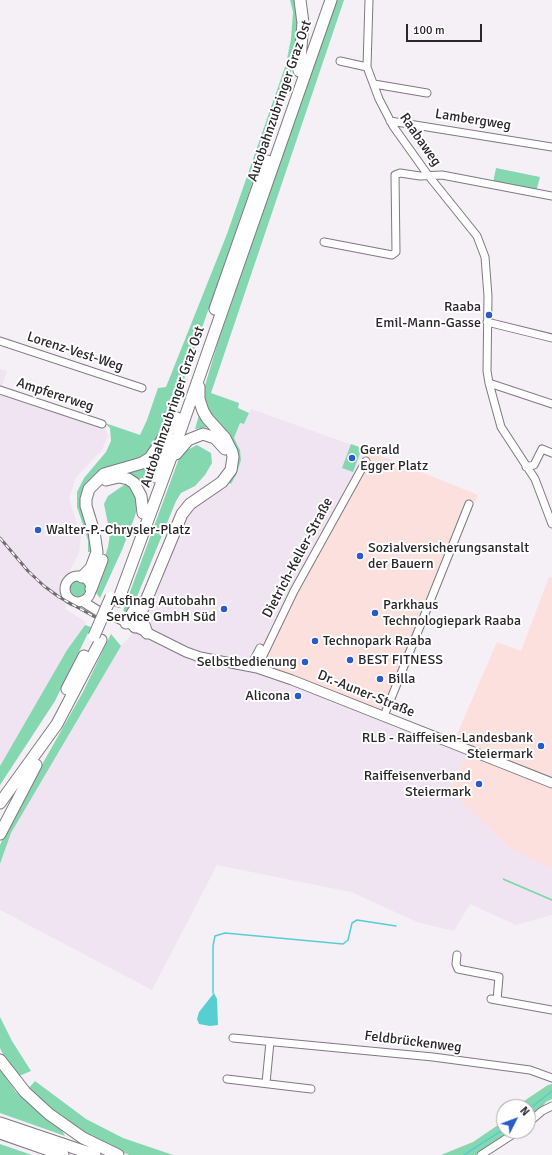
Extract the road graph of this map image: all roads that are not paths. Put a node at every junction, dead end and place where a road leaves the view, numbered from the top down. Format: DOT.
graph roads {
  1 [pos="300,0"];
  2 [pos="323,0"];
  3 [pos="331,0"];
  4 [pos="369,0"];
  5 [pos="340,61"];
  6 [pos="367,67"];
  7 [pos="299,71"];
  8 [pos="374,84"];
  9 [pos="427,93"];
  10 [pos="390,121"];
  11 [pos="552,147"];
  12 [pos="428,175"];
  13 [pos="552,196"];
  14 [pos="324,242"];
  15 [pos="487,322"];
  16 [pos="552,338"];
  17 [pos="0,341"];
  18 [pos="199,379"];
  19 [pos="489,383"];
  20 [pos="142,388"];
  21 [pos="0,390"];
  22 [pos="552,404"];
  23 [pos="177,418"];
  24 [pos="102,424"];
  25 [pos="552,453"];
  26 [pos="170,460"];
  27 [pos="366,461"];
  28 [pos="526,467"];
  29 [pos="469,504"];
  30 [pos="143,514"];
  31 [pos="552,524"];
  32 [pos="82,577"];
  33 [pos="90,592"];
  34 [pos="114,599"];
  35 [pos="82,601"];
  36 [pos="140,614"];
  37 [pos="126,623"];
  38 [pos="147,633"];
  39 [pos="98,638"];
  40 [pos="260,648"];
  41 [pos="254,668"];
  42 [pos="384,716"];
  43 [pos="57,724"];
  44 [pos="552,784"];
  45 [pos="0,794"];
  46 [pos="0,803"];
  47 [pos="0,834"];
  48 [pos="457,955"];
  49 [pos="552,1010"];
  50 [pos="233,1038"];
  51 [pos="270,1042"];
  52 [pos="0,1060"];
  53 [pos="552,1078"];
  54 [pos="227,1079"];
  55 [pos="266,1084"];
  56 [pos="311,1089"];
  57 [pos="552,1106"];
  58 [pos="536,1116"];
  59 [pos="0,1123"];
  60 [pos="0,1133"];
  61 [pos="506,1139"];
  62 [pos="63,1155"];
  63 [pos="95,1155"];
  64 [pos="118,1155"];
  65 [pos="481,1155"];
  1 -- 7 [label="highway"];
  2 -- 7 [label="highway, Autobahnzubringer Graz Ost"];
  3 -- 18 [label="highway, Autobahnzubringer Graz Ost"];
  4 -- 6 [label="street, Raabaweg"];
  5 -- 6 [label="street"];
  6 -- 8 [label="street, Raabaweg"];
  7 -- 23 [label="highway, Autobahnzubringer Graz Ost"];
  8 -- 9 [label="street"];
  8 -- 10 [label="street, Raabaweg"];
  10 -- 11 [label="street, Lambergweg"];
  10 -- 12 [label="street, Raabaweg"];
  12 -- 13 [label="street"];
  12 -- 14 [label="street"];
  12 -- 15 [label="street, Raabaweg"];
  15 -- 16 [label="street"];
  15 -- 19 [label="street, Raabaweg"];
  17 -- 20 [label="street, Lorenz-Vest-Weg"];
  18 -- 26 [label="highway, Autobahnzubringer Graz Ost"];
  18 -- 36 [label="highway"];
  19 -- 22 [label="street"];
  19 -- 28 [label="street, Raabaweg"];
  21 -- 24 [label="street, Ampfererweg"];
  23 -- 30 [label="highway, Autobahnzubringer Graz Ost"];
  23 -- 32 [label="highway"];
  25 -- 28 [label="street"];
  26 -- 34 [label="highway, Autobahnzubringer Graz Ost"];
  26 -- 37 [label="highway"];
  27 -- 41 [label="street, Dietrich-Keller-Straße"];
  28 -- 31 [label="street, Raabaweg"];
  29 -- 42 [label="street"];
  30 -- 33 [label="highway"];
  30 -- 34 [label="highway, Autobahnzubringer Graz Ost"];
  32 -- 33 [label="main road"];
  32 -- 35 [label="main road"];
  33 -- 35 [label="main road"];
  33 -- 35 [label="main road"];
  34 -- 39 [label="highway, Autobahnzubringer Graz Ost, bridge"];
  36 -- 37 [label="highway"];
  36 -- 38 [label="highway"];
  37 -- 38 [label="main road, Dr.-Auner-Straße"];
  38 -- 41 [label="main road, Dr.-Auner-Straße"];
  39 -- 43 [label="highway, Autobahnzubringer Graz Ost"];
  39 -- 45 [label="highway, Autobahnzubringer Graz Ost"];
  40 -- 41 [label="street"];
  41 -- 42 [label="main road, Dr.-Auner-Straße"];
  42 -- 44 [label="main road, Dr.-Auner-Straße"];
  43 -- 46 [label="highway, Autobahnzubringer Graz Ost"];
  43 -- 47 [label="highway"];
  48 -- 49 [label="street"];
  50 -- 51 [label="street, Feldbrückenweg"];
  51 -- 53 [label="street, Feldbrückenweg"];
  51 -- 55 [label="street"];
  52 -- 64 [label="highway"];
  54 -- 55 [label="street"];
  55 -- 56 [label="street"];
  57 -- 58 [label="street"];
  59 -- 63 [label="highway"];
  60 -- 62 [label="highway"];
  61 -- 65 [label="street"];
}
